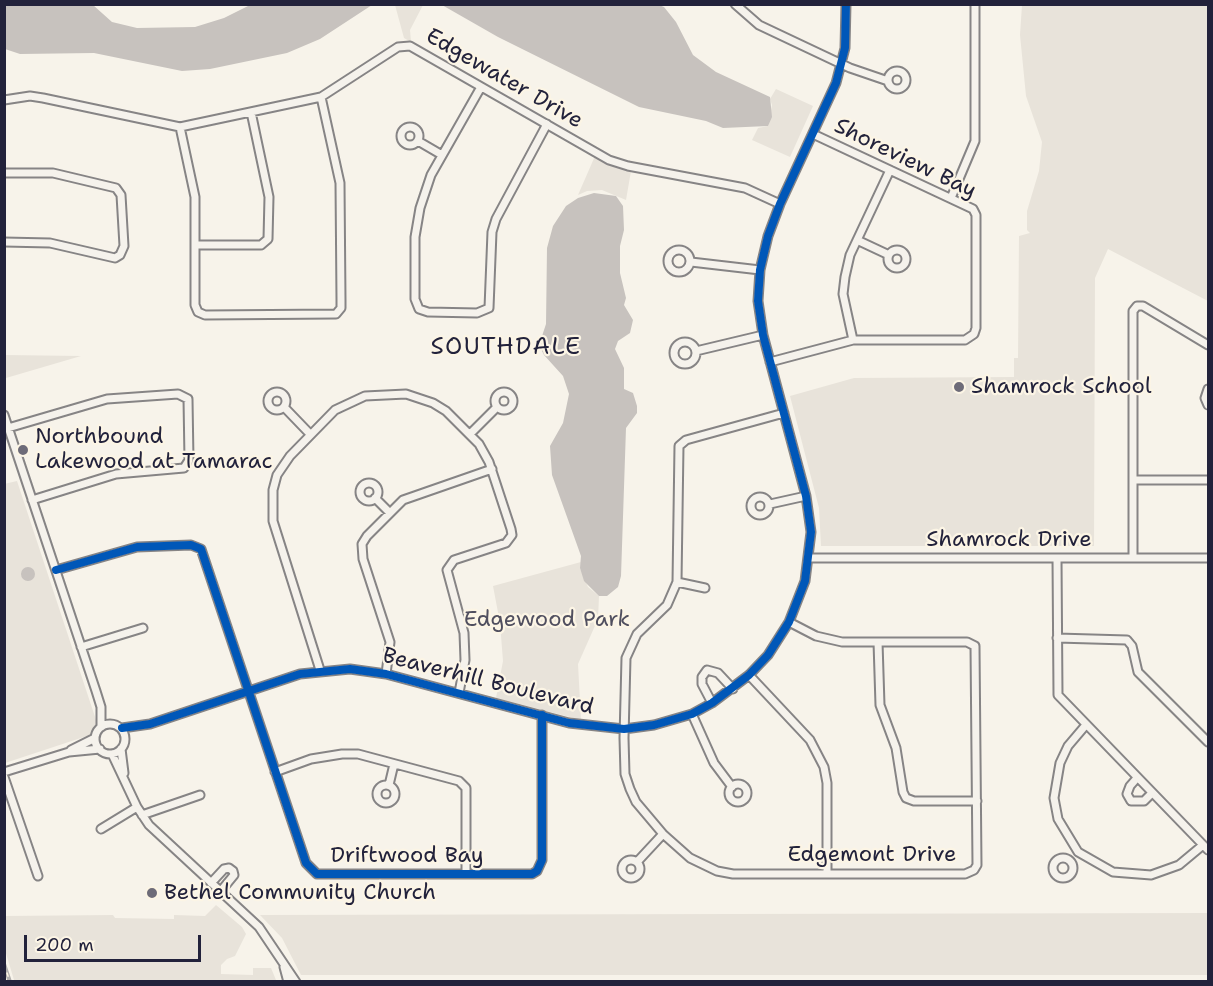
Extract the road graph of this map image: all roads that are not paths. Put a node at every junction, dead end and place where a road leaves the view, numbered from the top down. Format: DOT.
graph roads {
  1 [pos="735,4"];
  2 [pos="846,4"];
  3 [pos="975,4"];
  4 [pos="841,64"];
  5 [pos="888,81"];
  6 [pos="481,87"];
  7 [pos="321,97"];
  8 [pos="4,100"];
  9 [pos="251,112"];
  10 [pos="547,124"];
  11 [pos="180,127"];
  12 [pos="813,134"];
  13 [pos="418,141"];
  14 [pos="442,154"];
  15 [pos="890,170"];
  16 [pos="4,173"];
  17 [pos="951,198"];
  18 [pos="780,204"];
  19 [pos="857,240"];
  20 [pos="4,242"];
  21 [pos="197,245"];
  22 [pos="889,255"];
  23 [pos="691,262"];
  24 [pos="760,270"];
  25 [pos="763,335"];
  26 [pos="853,340"];
  27 [pos="1209,345"];
  28 [pos="696,351"];
  29 [pos="770,362"];
  30 [pos="1209,389"];
  31 [pos="1209,405"];
  32 [pos="284,407"];
  33 [pos="497,407"];
  34 [pos="784,413"];
  35 [pos="4,415"];
  36 [pos="8,428"];
  37 [pos="310,434"];
  38 [pos="470,434"];
  39 [pos="492,469"];
  40 [pos="1133,480"];
  41 [pos="1209,480"];
  42 [pos="806,496"];
  43 [pos="375,498"];
  44 [pos="32,500"];
  45 [pos="770,504"];
  46 [pos="390,513"];
  47 [pos="809,558"];
  48 [pos="1058,558"];
  49 [pos="1133,558"];
  50 [pos="1209,558"];
  51 [pos="56,570"];
  52 [pos="676,582"];
  53 [pos="705,588"];
  54 [pos="789,622"];
  55 [pos="143,628"];
  56 [pos="1057,638"];
  57 [pos="878,642"];
  58 [pos="81,647"];
  59 [pos="320,670"];
  60 [pos="386,674"];
  61 [pos="749,675"];
  62 [pos="733,689"];
  63 [pos="249,691"];
  64 [pos="459,693"];
  65 [pos="712,703"];
  66 [pos="101,707"];
  67 [pos="692,714"];
  68 [pos="542,716"];
  69 [pos="112,723"];
  70 [pos="150,724"];
  71 [pos="1085,726"];
  72 [pos="101,727"];
  73 [pos="122,728"];
  74 [pos="624,729"];
  75 [pos="95,738"];
  76 [pos="126,738"];
  77 [pos="1209,742"];
  78 [pos="100,749"];
  79 [pos="121,749"];
  80 [pos="69,752"];
  81 [pos="112,754"];
  82 [pos="394,764"];
  83 [pos="275,772"];
  84 [pos="4,774"];
  85 [pos="124,775"];
  86 [pos="1137,778"];
  87 [pos="388,785"];
  88 [pos="732,787"];
  89 [pos="1152,793"];
  90 [pos="200,795"];
  91 [pos="977,801"];
  92 [pos="137,807"];
  93 [pos="142,814"];
  94 [pos="100,828"];
  95 [pos="663,834"];
  96 [pos="1206,847"];
  97 [pos="1078,852"];
  98 [pos="1070,860"];
  99 [pos="637,862"];
  100 [pos="827,873"];
  101 [pos="466,874"];
  102 [pos="38,876"];
  103 [pos="211,883"];
  104 [pos="220,892"];
  105 [pos="282,959"];
  106 [pos="288,981"];
  107 [pos="296,981"];
  1 -- 4 [label="street"];
  2 -- 4 [label="street, Beaverhill Boulevard"];
  3 -- 17 [label="street"];
  4 -- 5 [label="street"];
  4 -- 12 [label="street, Beaverhill Boulevard"];
  6 -- 7 [label="street, Edgewater Drive"];
  6 -- 10 [label="street, Edgewater Drive"];
  6 -- 14 [label="street"];
  7 -- 9 [label="street, Edgewater Drive"];
  7 -- 21 [label="street"];
  8 -- 11 [label="street, Edgewater Drive"];
  9 -- 11 [label="street, Edgewater Drive"];
  9 -- 21 [label="street"];
  10 -- 14 [label="street"];
  10 -- 18 [label="street, Edgewater Drive"];
  11 -- 21 [label="street"];
  12 -- 15 [label="street, Shoreview Bay"];
  12 -- 18 [label="street, Beaverhill Boulevard"];
  13 -- 14 [label="street"];
  15 -- 17 [label="street, Shoreview Bay"];
  15 -- 19 [label="street"];
  16 -- 20 [label="street"];
  17 -- 26 [label="street, Shoreview Bay"];
  18 -- 24 [label="street, Beaverhill Boulevard"];
  19 -- 22 [label="street"];
  19 -- 26 [label="street"];
  23 -- 24 [label="street"];
  24 -- 25 [label="street, Beaverhill Boulevard"];
  25 -- 28 [label="street"];
  25 -- 29 [label="street, Beaverhill Boulevard"];
  26 -- 29 [label="street, Shoreview Bay"];
  27 -- 40 [label="street"];
  29 -- 34 [label="street, Beaverhill Boulevard"];
  30 -- 31 [label="street"];
  32 -- 37 [label="street"];
  33 -- 38 [label="street"];
  34 -- 42 [label="street, Beaverhill Boulevard"];
  34 -- 52 [label="street"];
  35 -- 36 [label="street"];
  36 -- 44 [label="street"];
  36 -- 44 [label="street"];
  37 -- 38 [label="street"];
  37 -- 59 [label="street"];
  38 -- 39 [label="street"];
  39 -- 46 [label="street"];
  39 -- 64 [label="street"];
  40 -- 41 [label="street"];
  40 -- 49 [label="street"];
  42 -- 45 [label="street"];
  42 -- 47 [label="street, Beaverhill Boulevard"];
  43 -- 46 [label="street"];
  44 -- 51 [label="street"];
  46 -- 60 [label="street"];
  47 -- 48 [label="street, Shamrock Drive"];
  47 -- 54 [label="street, Beaverhill Boulevard"];
  48 -- 49 [label="street, Shamrock Drive"];
  48 -- 56 [label="street"];
  49 -- 50 [label="street, Shamrock Drive"];
  51 -- 58 [label="street"];
  51 -- 63 [label="street, Driftwood Bay"];
  52 -- 53 [label="street"];
  52 -- 74 [label="street, Edgemont Drive"];
  54 -- 57 [label="street, Edgemont Drive"];
  54 -- 61 [label="street, Beaverhill Boulevard"];
  55 -- 58 [label="street"];
  56 -- 71 [label="street"];
  56 -- 77 [label="street"];
  57 -- 91 [label="street"];
  57 -- 91 [label="street, Edgemont Drive"];
  58 -- 66 [label="street"];
  59 -- 60 [label="street, Beaverhill Boulevard"];
  59 -- 63 [label="street, Beaverhill Boulevard"];
  60 -- 64 [label="street, Beaverhill Boulevard"];
  61 -- 62 [label="street, Beaverhill Boulevard"];
  61 -- 100 [label="street"];
  62 -- 65 [label="street, Beaverhill Boulevard"];
  62 -- 65 [label="street"];
  63 -- 70 [label="street, Beaverhill Boulevard"];
  63 -- 83 [label="street, Driftwood Bay"];
  64 -- 68 [label="street, Beaverhill Boulevard"];
  65 -- 67 [label="street, Beaverhill Boulevard"];
  66 -- 69 [label="street"];
  66 -- 72 [label="street"];
  67 -- 74 [label="street, Beaverhill Boulevard"];
  67 -- 88 [label="street"];
  68 -- 74 [label="street, Beaverhill Boulevard"];
  68 -- 101 [label="street, Driftwood Bay"];
  69 -- 72 [label="street"];
  69 -- 73 [label="street"];
  70 -- 73 [label="street, Beaverhill Boulevard"];
  70 -- 76 [label="street, Beaverhill Boulevard"];
  71 -- 86 [label="street"];
  71 -- 97 [label="street"];
  72 -- 75 [label="street"];
  73 -- 76 [label="street"];
  74 -- 95 [label="street, Edgemont Drive"];
  75 -- 78 [label="street"];
  75 -- 80 [label="street"];
  76 -- 79 [label="street"];
  78 -- 80 [label="street"];
  78 -- 81 [label="street"];
  79 -- 81 [label="street"];
  79 -- 85 [label="street"];
  80 -- 84 [label="street"];
  81 -- 85 [label="street"];
  82 -- 83 [label="street"];
  82 -- 87 [label="street"];
  82 -- 101 [label="street"];
  83 -- 101 [label="street, Driftwood Bay"];
  84 -- 102 [label="street"];
  85 -- 92 [label="street"];
  86 -- 89 [label="street"];
  86 -- 89 [label="street"];
  89 -- 96 [label="street"];
  90 -- 93 [label="street"];
  91 -- 100 [label="street, Edgemont Drive"];
  92 -- 93 [label="street"];
  92 -- 94 [label="street"];
  93 -- 103 [label="street"];
  95 -- 99 [label="street"];
  95 -- 100 [label="street, Edgemont Drive"];
  96 -- 97 [label="street"];
  97 -- 98 [label="street"];
  103 -- 104 [label="street"];
  103 -- 104 [label="street"];
  104 -- 105 [label="street"];
  105 -- 106 [label="street"];
  105 -- 107 [label="street"];
}
